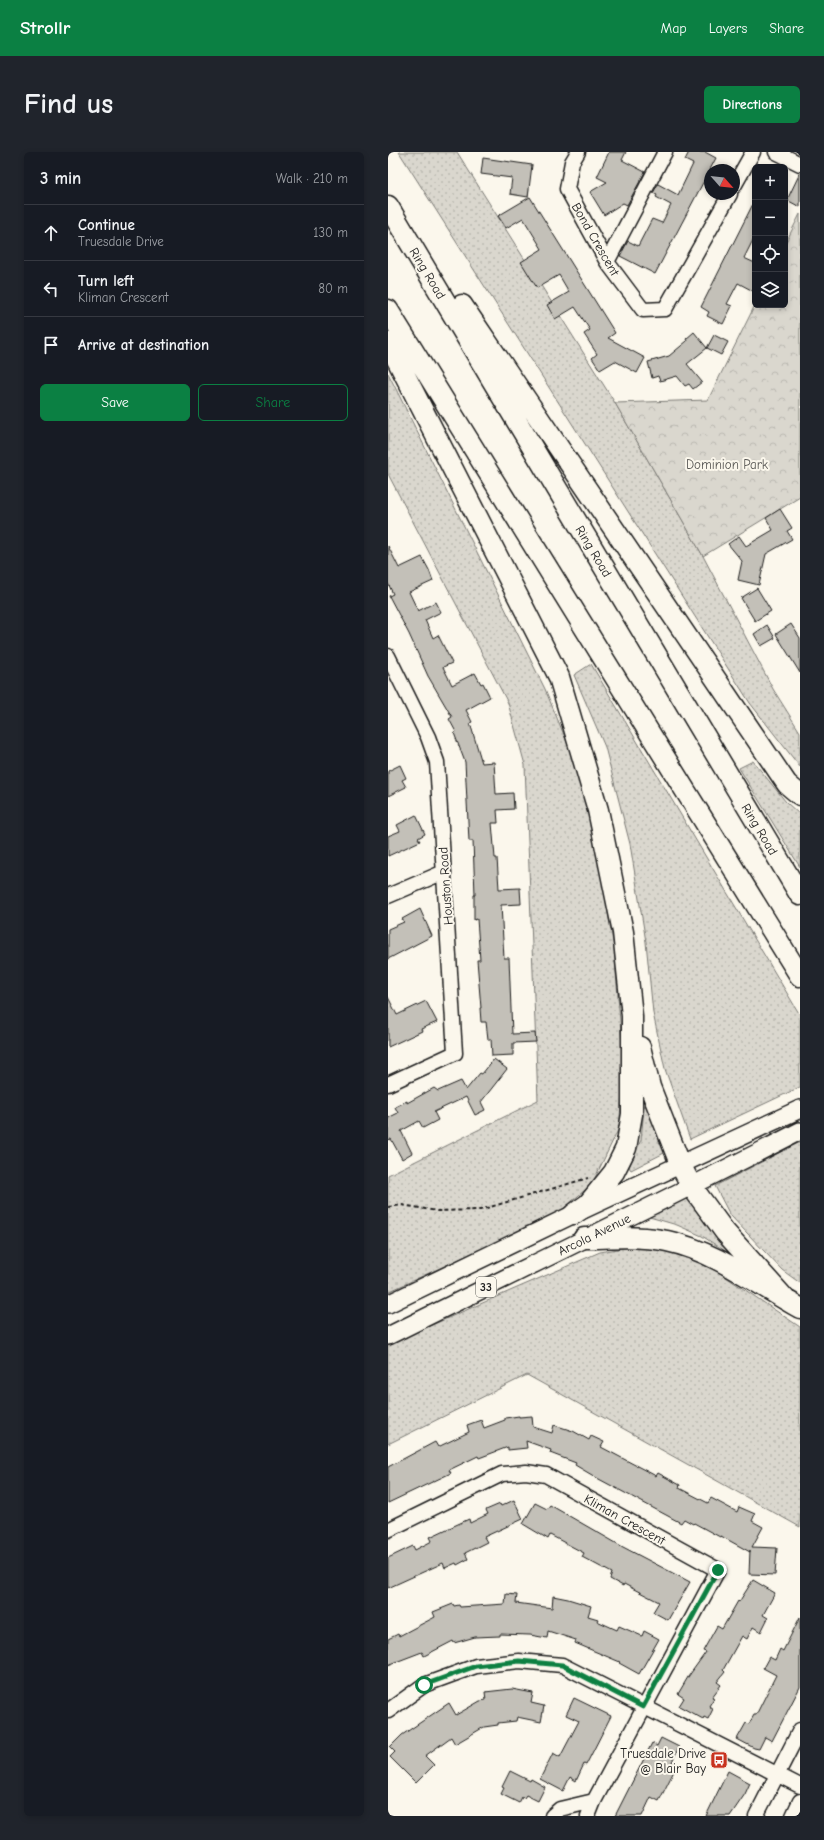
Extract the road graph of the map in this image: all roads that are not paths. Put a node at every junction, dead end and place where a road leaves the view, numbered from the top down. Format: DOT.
graph roads {
  1 [pos="578,152"];
  2 [pos="665,152"];
  3 [pos="753,152"];
  4 [pos="776,152"];
  5 [pos="800,164"];
  6 [pos="740,175"];
  7 [pos="388,197"];
  8 [pos="727,200"];
  9 [pos="388,206"];
  10 [pos="607,262"];
  11 [pos="388,310"];
  12 [pos="388,342"];
  13 [pos="388,656"];
  14 [pos="800,795"];
  15 [pos="444,872"];
  16 [pos="800,895"];
  17 [pos="388,896"];
  18 [pos="800,976"];
  19 [pos="632,1016"];
  20 [pos="388,1084"];
  21 [pos="800,1109"];
  22 [pos="800,1132"];
  23 [pos="681,1166"];
  24 [pos="692,1187"];
  25 [pos="574,1214"];
  26 [pos="584,1238"];
  27 [pos="388,1304"];
  28 [pos="793,1304"];
  29 [pos="388,1336"];
  30 [pos="388,1530"];
  31 [pos="643,1707"];
  32 [pos="388,1711"];
  33 [pos="800,1730"];
  34 [pos="777,1774"];
  35 [pos="800,1786"];
  36 [pos="594,1801"];
  37 [pos="800,1801"];
  38 [pos="552,1816"];
  39 [pos="588,1816"];
  40 [pos="756,1816"];
  41 [pos="793,1816"];
  1 -- 10 [label="street, Bond Crescent"];
  2 -- 10 [label="street"];
  3 -- 6 [label="street"];
  4 -- 5 [label="street"];
  7 -- 14 [label="highway"];
  8 -- 10 [label="street, Bond Crescent"];
  9 -- 16 [label="highway, Ring Road"];
  11 -- 18 [label="highway"];
  12 -- 19 [label="highway"];
  13 -- 15 [label="street, Houston Road"];
  15 -- 17 [label="street"];
  15 -- 20 [label="street, Houston Road"];
  19 -- 23 [label="highway"];
  19 -- 25 [label="highway"];
  21 -- 23 [label="main road, Arcola Avenue / 33"];
  22 -- 24 [label="main road, Arcola Avenue / 33"];
  23 -- 24 [label="highway"];
  23 -- 25 [label="main road, Arcola Avenue / 33"];
  24 -- 26 [label="main road, Arcola Avenue / 33"];
  24 -- 28 [label="highway"];
  25 -- 27 [label="main road, Arcola Avenue / 33"];
  26 -- 28 [label="highway"];
  26 -- 29 [label="main road, Arcola Avenue / 33"];
  30 -- 31 [label="street, Kliman Crescent"];
  31 -- 32 [label="street"];
  31 -- 34 [label="street"];
  31 -- 36 [label="street"];
  33 -- 34 [label="street"];
  34 -- 35 [label="street"];
  34 -- 40 [label="street"];
  36 -- 38 [label="street"];
  36 -- 39 [label="street"];
  37 -- 41 [label="street"];
}
